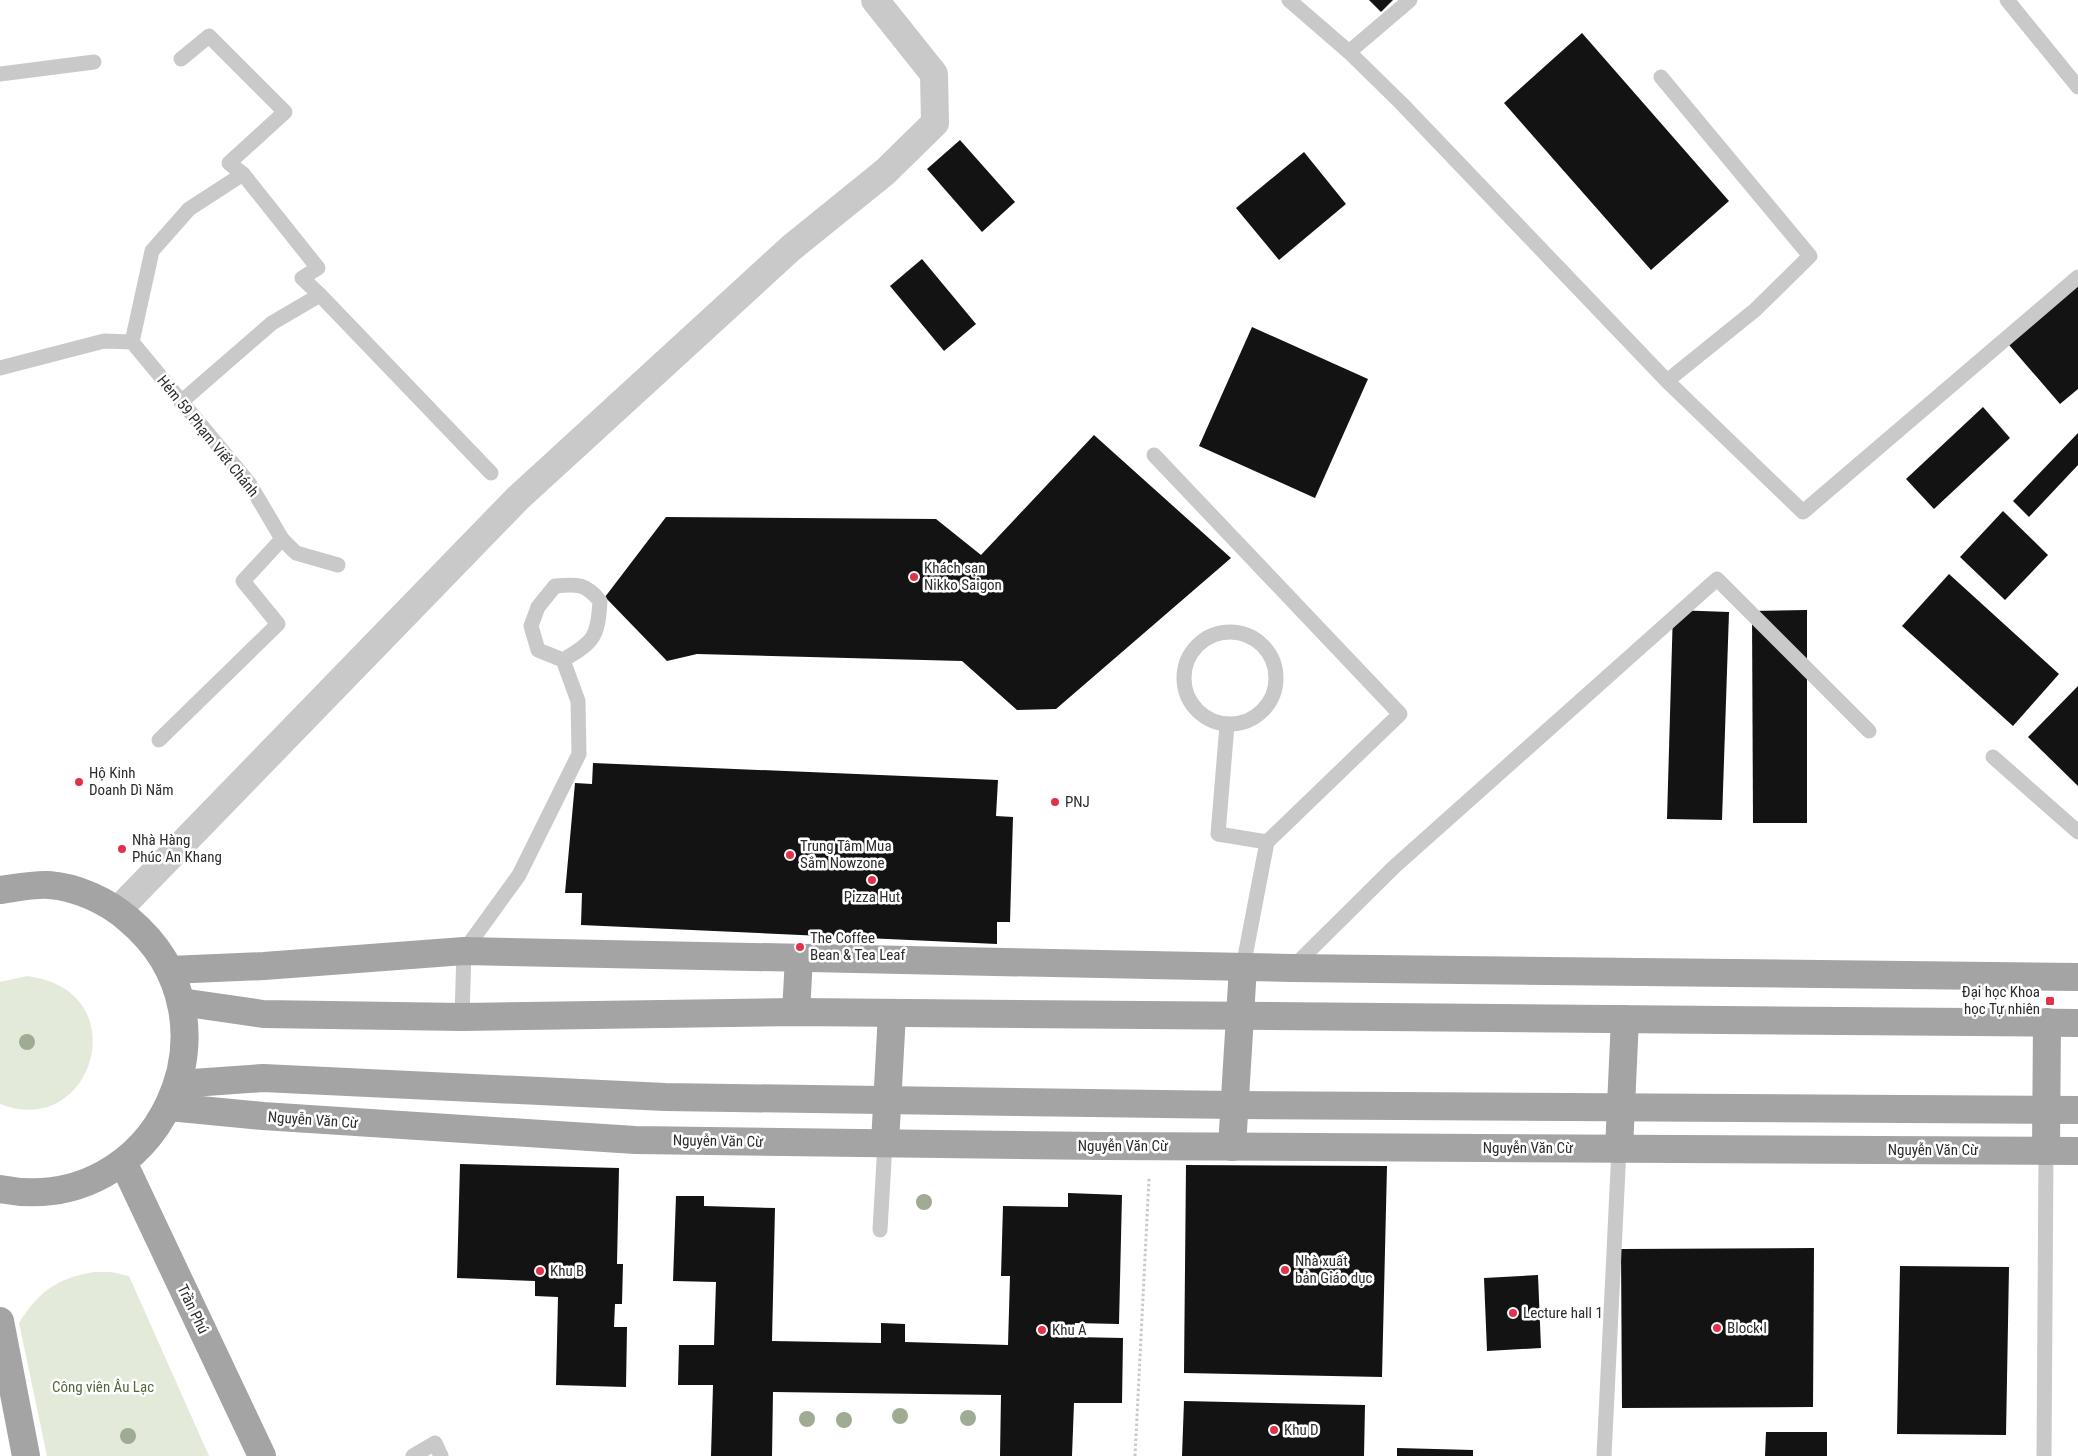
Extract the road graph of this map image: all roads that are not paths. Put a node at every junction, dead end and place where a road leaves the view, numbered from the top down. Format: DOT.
graph roads {
  1 [pos="874,0"];
  2 [pos="1288,0"];
  3 [pos="1410,0"];
  4 [pos="2007,0"];
  5 [pos="1349,52"];
  6 [pos="181,59"];
  7 [pos="94,62"];
  8 [pos="0,74"];
  9 [pos="1661,77"];
  10 [pos="2078,87"];
  11 [pos="243,174"];
  12 [pos="2078,277"];
  13 [pos="320,295"];
  14 [pos="132,342"];
  15 [pos="0,368"];
  16 [pos="1667,381"];
  17 [pos="181,402"];
  18 [pos="1154,455"];
  19 [pos="491,473"];
  20 [pos="282,539"];
  21 [pos="338,565"];
  22 [pos="563,660"];
  23 [pos="1227,724"];
  24 [pos="1869,731"];
  25 [pos="159,740"];
  26 [pos="1993,757"];
  27 [pos="2078,832"];
  28 [pos="1267,842"];
  29 [pos="0,890"];
  30 [pos="118,910"];
  31 [pos="464,951"];
  32 [pos="799,958"];
  33 [pos="1243,967"];
  34 [pos="1292,968"];
  35 [pos="170,970"];
  36 [pos="2078,977"];
  37 [pos="182,1002"];
  38 [pos="796,1012"];
  39 [pos="892,1013"];
  40 [pos="1240,1015"];
  41 [pos="462,1017"];
  42 [pos="1625,1019"];
  43 [pos="2047,1022"];
  44 [pos="2078,1022"];
  45 [pos="173,1096"];
  46 [pos="888,1101"];
  47 [pos="1235,1105"];
  48 [pos="1621,1108"];
  49 [pos="2046,1109"];
  50 [pos="2078,1110"];
  51 [pos="885,1143"];
  52 [pos="1232,1147"];
  53 [pos="1619,1148"];
  54 [pos="2078,1150"];
  55 [pos="2046,1151"];
  56 [pos="123,1162"];
  57 [pos="0,1189"];
  58 [pos="880,1230"];
  59 [pos="0,1321"];
  60 [pos="26,1456"];
  61 [pos="262,1456"];
  62 [pos="413,1456"];
  63 [pos="441,1456"];
  64 [pos="1604,1456"];
  65 [pos="2044,1456"];
  1 -- 30 [label="street"];
  2 -- 5 [label="lane"];
  3 -- 5 [label="lane"];
  4 -- 10 [label="lane"];
  5 -- 16 [label="lane"];
  6 -- 11 [label="lane"];
  7 -- 8 [label="lane"];
  9 -- 16 [label="lane"];
  11 -- 13 [label="lane"];
  11 -- 14 [label="lane"];
  12 -- 16 [label="lane"];
  13 -- 17 [label="lane"];
  13 -- 19 [label="lane"];
  14 -- 15 [label="lane"];
  14 -- 17 [label="lane, Hẻm 59 Phạm Viết Chánh"];
  17 -- 20 [label="lane, Hẻm 59 Phạm Viết Chánh"];
  18 -- 28 [label="lane"];
  20 -- 21 [label="lane"];
  20 -- 25 [label="lane"];
  22 -- 22 [label="lane"];
  22 -- 31 [label="lane"];
  23 -- 23 [label="lane"];
  23 -- 28 [label="lane"];
  24 -- 34 [label="lane"];
  26 -- 27 [label="lane"];
  28 -- 33 [label="lane"];
  29 -- 30 [label="main road"];
  30 -- 35 [label="main road"];
  31 -- 32 [label="main road"];
  31 -- 35 [label="main road"];
  31 -- 41 [label="lane"];
  32 -- 33 [label="main road"];
  32 -- 38 [label="main road"];
  33 -- 34 [label="main road"];
  33 -- 40 [label="main road"];
  34 -- 36 [label="main road"];
  35 -- 37 [label="main road"];
  37 -- 41 [label="main road"];
  37 -- 45 [label="main road"];
  38 -- 39 [label="main road"];
  38 -- 41 [label="main road"];
  39 -- 40 [label="main road"];
  39 -- 46 [label="main road"];
  40 -- 42 [label="main road"];
  40 -- 47 [label="main road"];
  42 -- 43 [label="main road"];
  42 -- 48 [label="main road"];
  43 -- 44 [label="main road"];
  43 -- 49 [label="main road"];
  45 -- 46 [label="main road"];
  45 -- 51 [label="main road, Nguyễn Văn Cừ"];
  45 -- 56 [label="main road"];
  46 -- 47 [label="main road"];
  46 -- 51 [label="main road"];
  47 -- 48 [label="main road"];
  47 -- 52 [label="main road"];
  48 -- 49 [label="main road"];
  48 -- 53 [label="main road"];
  49 -- 50 [label="main road"];
  49 -- 55 [label="main road"];
  51 -- 52 [label="main road, Nguyễn Văn Cừ"];
  51 -- 58 [label="lane"];
  52 -- 53 [label="main road, Nguyễn Văn Cừ"];
  53 -- 55 [label="main road, Nguyễn Văn Cừ"];
  53 -- 64 [label="lane"];
  54 -- 55 [label="main road, Nguyễn Văn Cừ"];
  55 -- 65 [label="lane"];
  56 -- 57 [label="main road"];
  56 -- 61 [label="main road, Trần Phú"];
  59 -- 60 [label="main road"];
  62 -- 63 [label="lane"];
}
